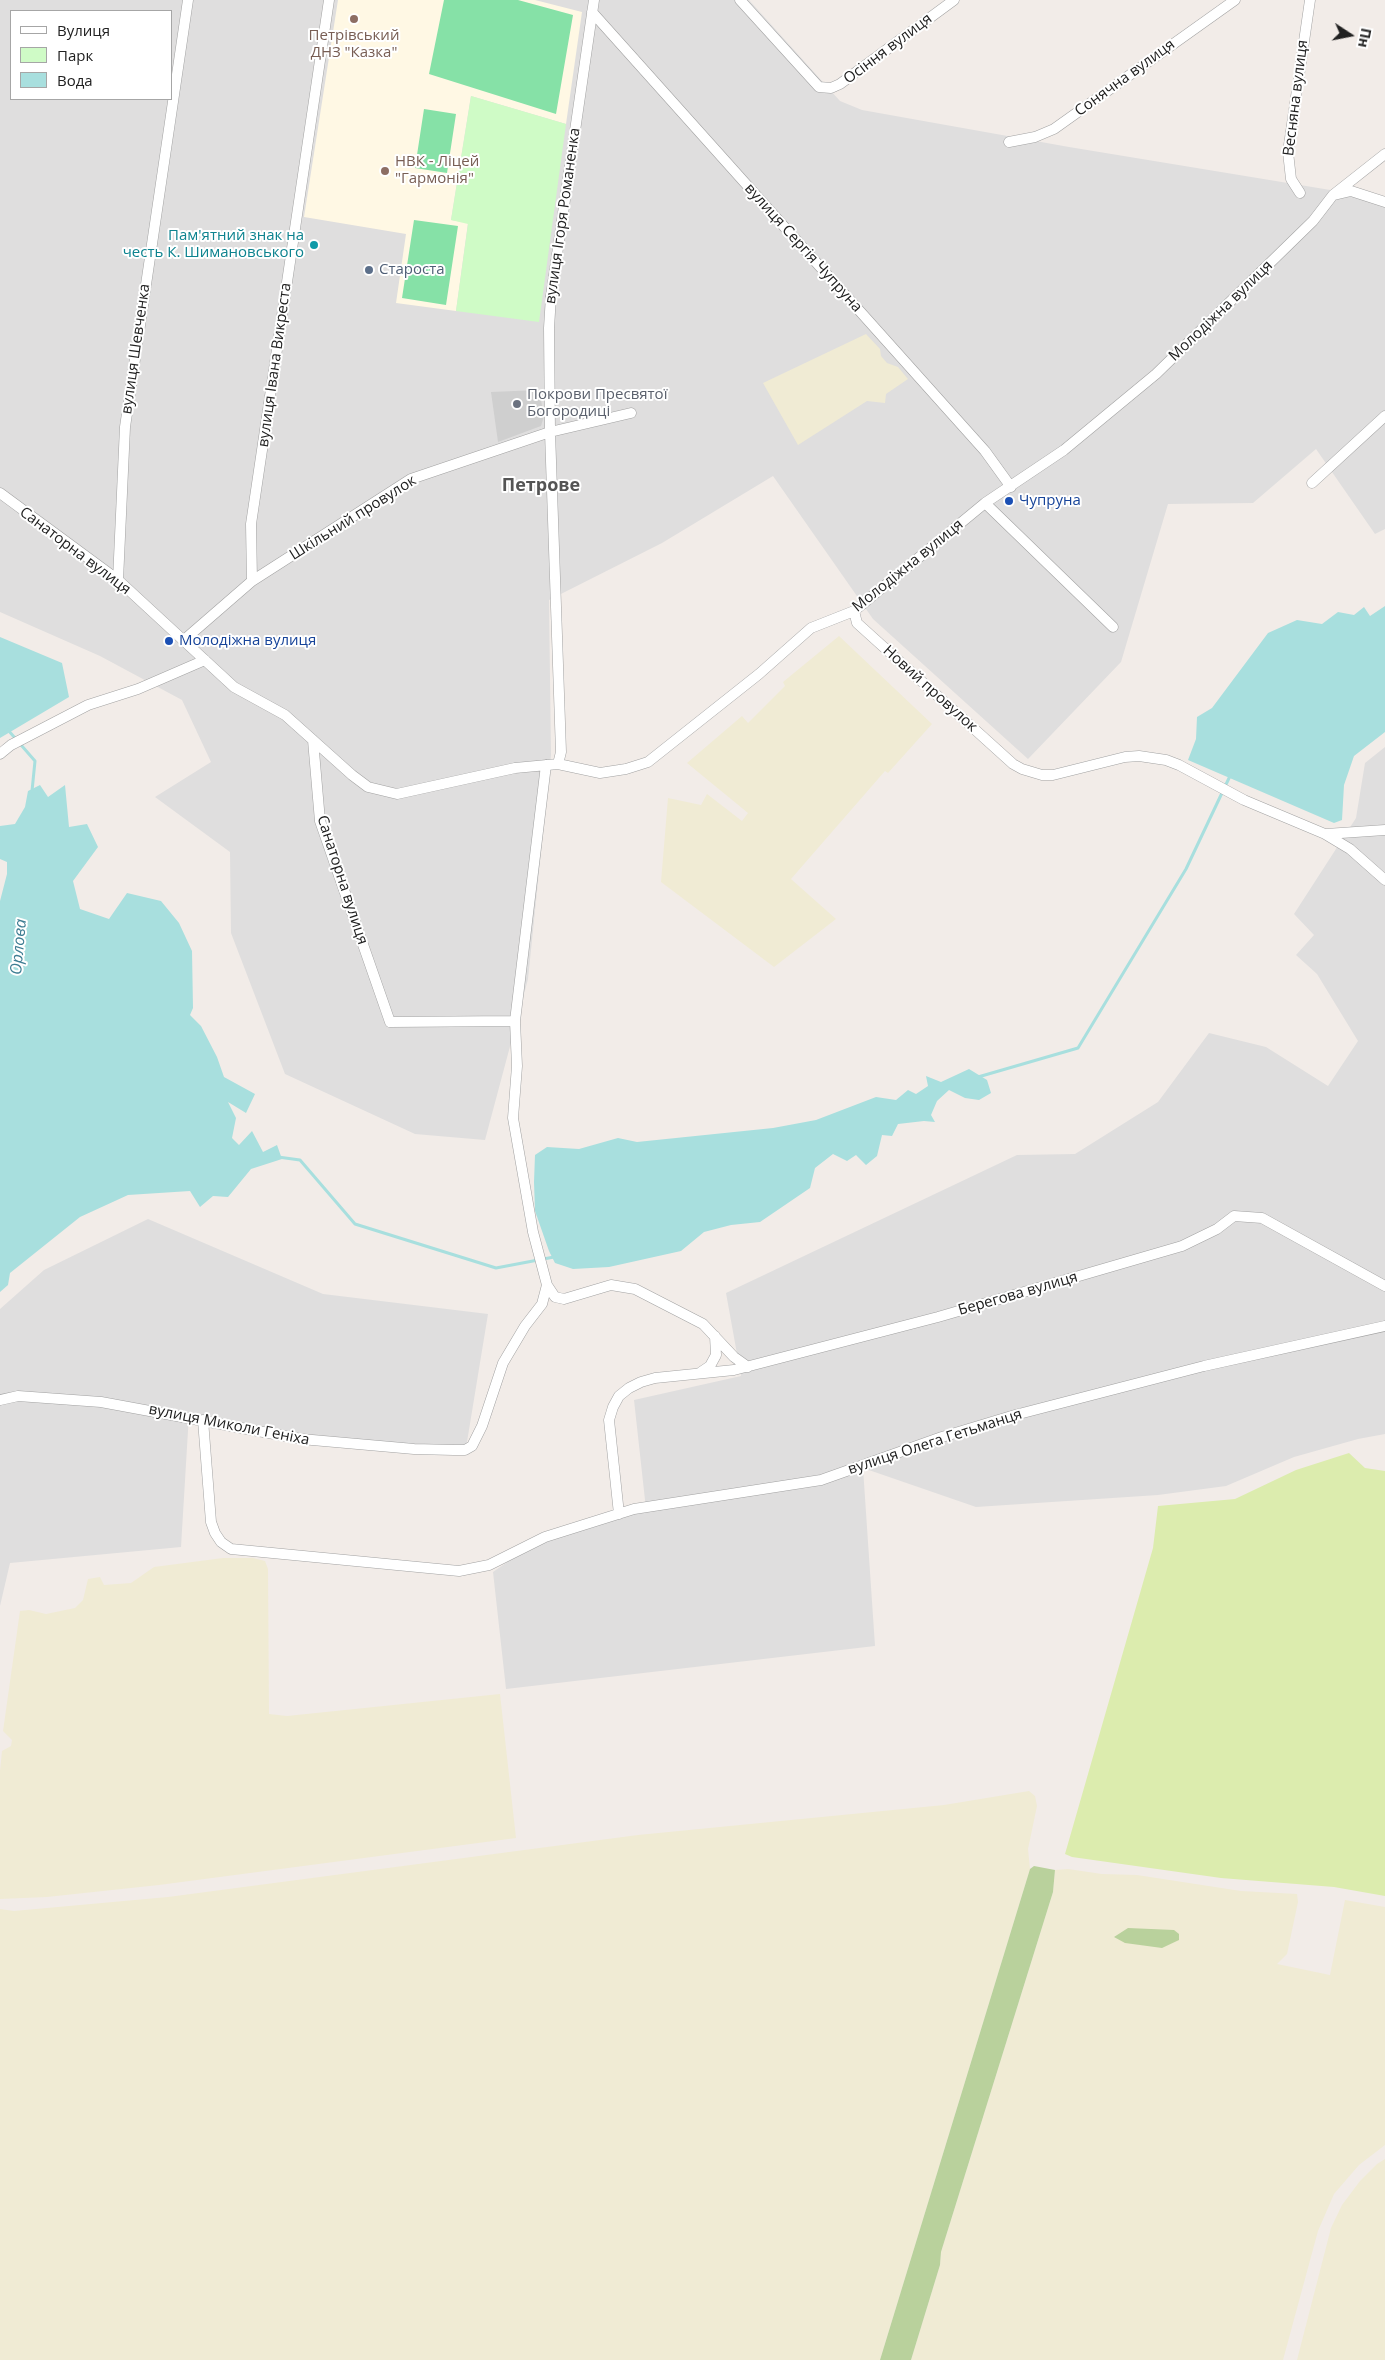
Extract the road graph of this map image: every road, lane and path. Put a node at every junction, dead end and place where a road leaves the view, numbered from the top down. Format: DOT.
graph roads {
  1 [pos="188,0"];
  2 [pos="329,0"];
  3 [pos="740,0"];
  4 [pos="954,0"];
  5 [pos="1235,0"];
  6 [pos="1310,0"];
  7 [pos="592,3"];
  8 [pos="1009,142"];
  9 [pos="1385,154"];
  10 [pos="1300,193"];
  11 [pos="1333,195"];
  12 [pos="1385,202"];
  13 [pos="631,413"];
  14 [pos="1385,416"];
  15 [pos="550,432"];
  16 [pos="1312,483"];
  17 [pos="1011,487"];
  18 [pos="0,493"];
  19 [pos="985,503"];
  20 [pos="118,580"];
  21 [pos="252,581"];
  22 [pos="854,611"];
  23 [pos="1113,627"];
  24 [pos="184,640"];
  25 [pos="205,660"];
  26 [pos="314,740"];
  27 [pos="0,754"];
  28 [pos="558,764"];
  29 [pos="546,765"];
  30 [pos="1385,830"];
  31 [pos="1325,834"];
  32 [pos="1385,880"];
  33 [pos="515,1021"];
  34 [pos="547,1285"];
  35 [pos="1385,1286"];
  36 [pos="1385,1326"];
  37 [pos="714,1336"];
  38 [pos="748,1367"];
  39 [pos="700,1373"];
  40 [pos="0,1400"];
  41 [pos="203,1420"];
  42 [pos="618,1514"];
  1 -- 20 [label="street, вулиця Шевченка"];
  2 -- 21 [label="street, вулиця Івана Викреста"];
  3 -- 4 [label="street, Осіння вулиця"];
  5 -- 8 [label="street, Сонячна вулиця"];
  6 -- 10 [label="street, Весняна вулиця"];
  7 -- 15 [label="street, вулиця Ігоря Романенка"];
  7 -- 17 [label="street, вулиця Сергія Чупруна"];
  9 -- 11 [label="street, Молодіжна вулиця"];
  11 -- 12 [label="street"];
  11 -- 17 [label="street, Молодіжна вулиця"];
  13 -- 15 [label="street, Шкільний провулок"];
  14 -- 16 [label="street"];
  15 -- 21 [label="street, Шкільний провулок"];
  15 -- 28 [label="street, вулиця Ігоря Романенка"];
  17 -- 19 [label="street, Молодіжна вулиця"];
  18 -- 20 [label="street, Санаторна вулиця"];
  19 -- 22 [label="street, Молодіжна вулиця"];
  19 -- 23 [label="street"];
  20 -- 24 [label="street, Санаторна вулиця"];
  21 -- 24 [label="street, Шкільний провулок"];
  22 -- 28 [label="street, Молодіжна вулиця"];
  22 -- 31 [label="street, Новий провулок"];
  24 -- 25 [label="street, Санаторна вулиця"];
  25 -- 26 [label="street, Санаторна вулиця"];
  25 -- 27 [label="street"];
  26 -- 29 [label="street, Молодіжна вулиця"];
  26 -- 33 [label="street, Санаторна вулиця"];
  28 -- 29 [label="street, Молодіжна вулиця"];
  29 -- 33 [label="street"];
  30 -- 31 [label="street"];
  31 -- 32 [label="street, Новий провулок"];
  33 -- 34 [label="street"];
  34 -- 37 [label="street"];
  34 -- 41 [label="street, вулиця Миколи Геніха"];
  35 -- 38 [label="street, Берегова вулиця"];
  36 -- 42 [label="street, вулиця Олега Гетьманця"];
  37 -- 38 [label="street"];
  37 -- 39 [label="street"];
  38 -- 39 [label="street, Берегова вулиця"];
  39 -- 42 [label="street, Берегова вулиця"];
  40 -- 41 [label="street, вулиця Миколи Геніха"];
  41 -- 42 [label="street, вулиця Олега Гетьманця"];
}
